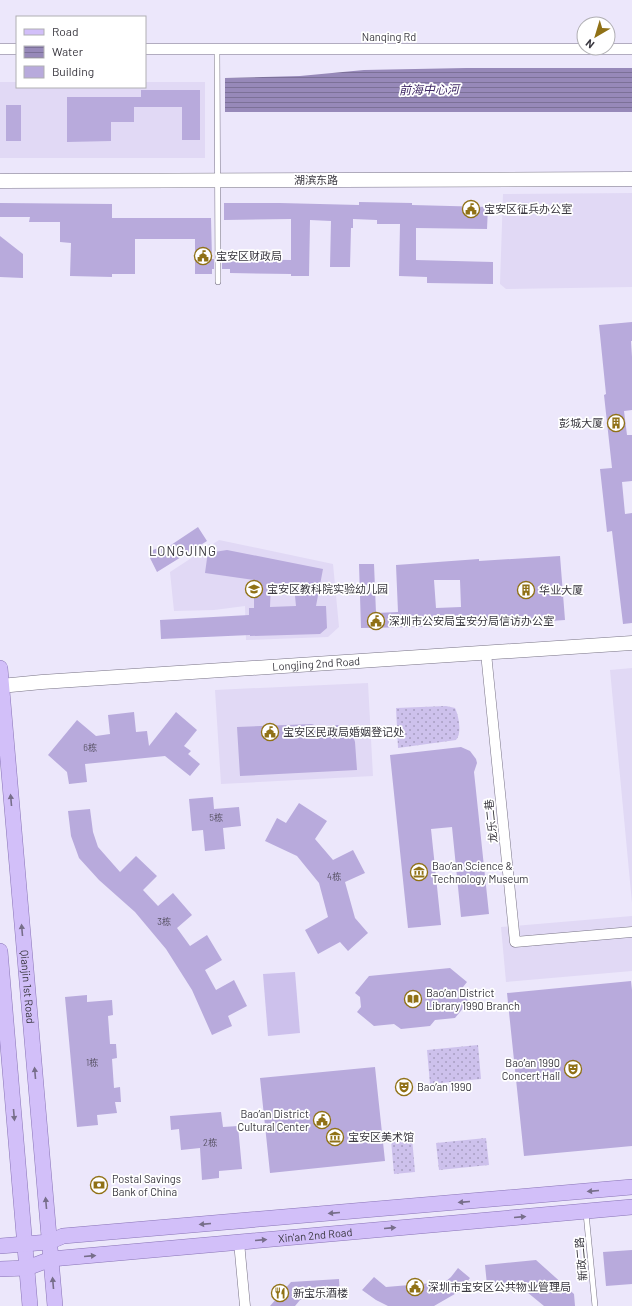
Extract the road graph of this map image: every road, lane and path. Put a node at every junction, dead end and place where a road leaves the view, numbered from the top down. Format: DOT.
graph roads {
  1 [pos="0,49"];
  2 [pos="16,49"];
  3 [pos="146,49"];
  4 [pos="217,49"];
  5 [pos="632,49"];
  6 [pos="632,179"];
  7 [pos="0,181"];
  8 [pos="218,181"];
  9 [pos="218,282"];
  10 [pos="632,644"];
  11 [pos="486,653"];
  12 [pos="0,668"];
  13 [pos="1,686"];
  14 [pos="632,932"];
  15 [pos="0,951"];
  16 [pos="632,1187"];
  17 [pos="632,1207"];
  18 [pos="586,1211"];
  19 [pos="49,1242"];
  20 [pos="239,1242"];
  21 [pos="25,1244"];
  22 [pos="0,1246"];
  23 [pos="51,1259"];
  24 [pos="27,1268"];
  25 [pos="0,1269"];
  26 [pos="30,1306"];
  27 [pos="55,1306"];
  28 [pos="245,1306"];
  29 [pos="595,1306"];
  1 -- 2 [label="street"];
  3 -- 4 [label="street, Nanqing Rd"];
  4 -- 5 [label="street, Nanqing Rd"];
  4 -- 8 [label="lane"];
  6 -- 8 [label="main road, 湖滨东路"];
  7 -- 8 [label="main road, 湖滨东路"];
  8 -- 9 [label="lane"];
  10 -- 11 [label="main road, Longjing 2nd Road"];
  11 -- 13 [label="main road, Longjing 2nd Road"];
  11 -- 14 [label="street, 龙乐二巷"];
  12 -- 13 [label="main road, Qianjin 1st Road"];
  19 -- 13 [label="main road, Qianjin 1st Road, one-way"];
  15 -- 21 [label="main road, one-way"];
  16 -- 19 [label="main road, Xin'an 2nd Road, one-way"];
  17 -- 18 [label="main road, Xin'an 2nd Road"];
  20 -- 18 [label="main road, Xin'an 2nd Road, one-way"];
  18 -- 29 [label="lane, 新政二路"];
  19 -- 21 [label="main road, Xin'an 2nd Road"];
  19 -- 23 [label="main road, Qianjin 1st Road"];
  23 -- 20 [label="main road, Xin'an 2nd Road, one-way"];
  20 -- 28 [label="street"];
  21 -- 22 [label="main road, Xin'an 2nd Road"];
  21 -- 24 [label="main road"];
  23 -- 24 [label="main road, Xin'an 2nd Road"];
  27 -- 23 [label="main road, Qianjin 1st Road, one-way"];
  24 -- 25 [label="main road, Xin'an 2nd Road"];
  24 -- 26 [label="main road"];
}
